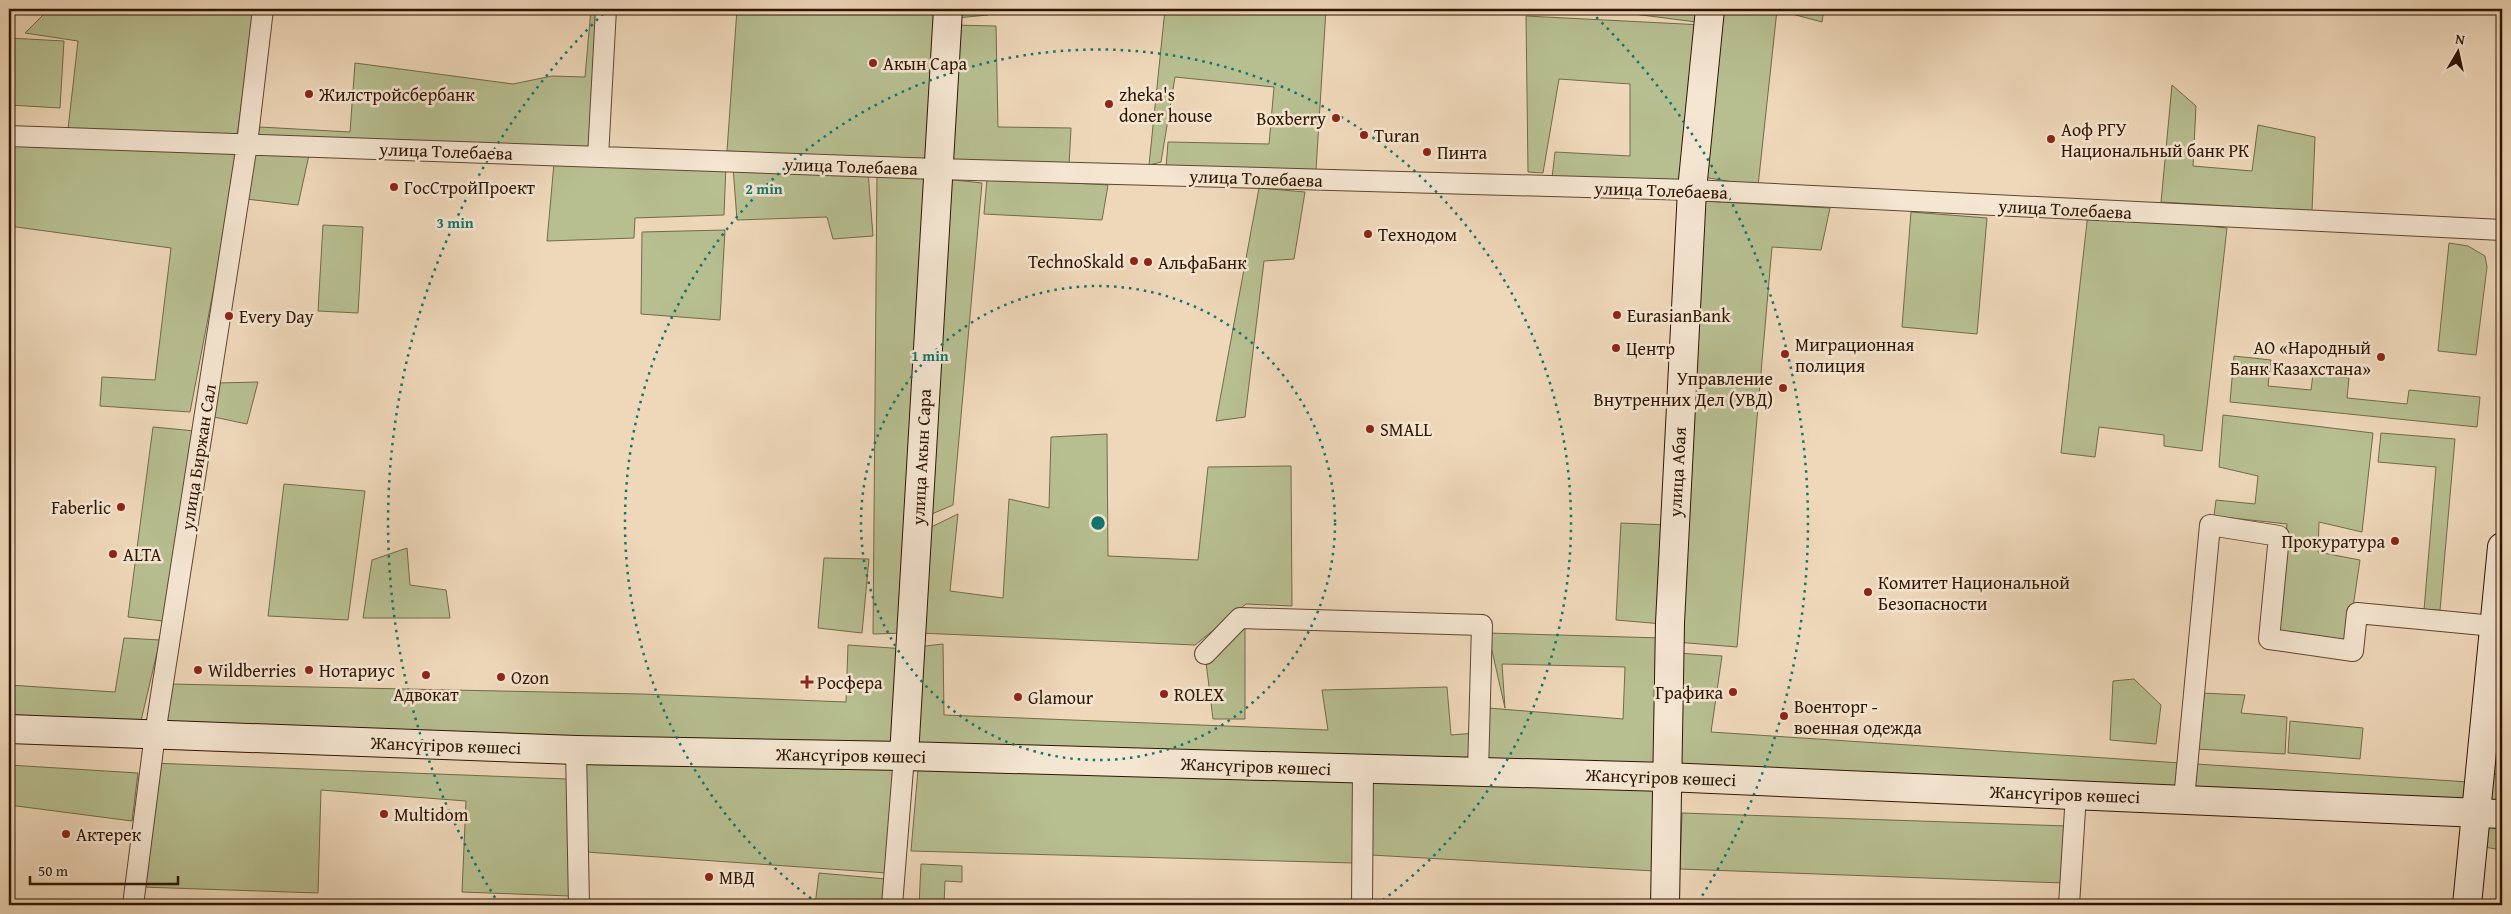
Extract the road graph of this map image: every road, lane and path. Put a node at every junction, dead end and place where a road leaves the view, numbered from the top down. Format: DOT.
graph roads {
  1 [pos="263,9"];
  2 [pos="606,9"];
  3 [pos="948,9"];
  4 [pos="1710,9"];
  5 [pos="9,136"];
  6 [pos="247,144"];
  7 [pos="598,157"];
  8 [pos="937,169"];
  9 [pos="1692,190"];
  10 [pos="2502,230"];
  11 [pos="2502,547"];
  12 [pos="2501,574"];
  13 [pos="2494,626"];
  14 [pos="1205,654"];
  15 [pos="9,730"];
  16 [pos="155,734"];
  17 [pos="576,750"];
  18 [pos="904,756"];
  19 [pos="1363,768"];
  20 [pos="1478,772"];
  21 [pos="1666,777"];
  22 [pos="2076,794"];
  23 [pos="2184,799"];
  24 [pos="2489,813"];
  25 [pos="133,905"];
  26 [pos="579,905"];
  27 [pos="892,905"];
  28 [pos="1362,905"];
  29 [pos="1664,905"];
  30 [pos="2069,905"];
  31 [pos="2467,905"];
  1 -- 6 [label="street, улица Биржан Сал"];
  2 -- 7 [label="street"];
  3 -- 8 [label="main road, улица Акын Сара"];
  4 -- 9 [label="main road, улица Абая"];
  5 -- 6 [label="street, улица Толебаева"];
  6 -- 7 [label="street, улица Толебаева"];
  6 -- 16 [label="street, улица Биржан Сал"];
  7 -- 8 [label="street, улица Толебаева"];
  8 -- 9 [label="street, улица Толебаева"];
  8 -- 18 [label="main road, улица Акын Сара"];
  9 -- 10 [label="street, улица Толебаева"];
  9 -- 21 [label="main road, улица Абая"];
  11 -- 12 [label="main road"];
  12 -- 13 [label="main road"];
  13 -- 23 [label="street"];
  13 -- 24 [label="main road"];
  14 -- 20 [label="street"];
  15 -- 16 [label="main road, Жансүгіров көшесі"];
  16 -- 17 [label="main road, Жансүгіров көшесі"];
  16 -- 25 [label="street, улица Биржан Сал"];
  17 -- 18 [label="main road, Жансүгіров көшесі"];
  17 -- 26 [label="street"];
  18 -- 19 [label="main road, Жансүгіров көшесі"];
  18 -- 27 [label="street, улица Акын Сара"];
  19 -- 20 [label="main road, Жансүгіров көшесі"];
  19 -- 28 [label="street"];
  20 -- 21 [label="main road, Жансүгіров көшесі"];
  21 -- 22 [label="main road, Жансүгіров көшесі"];
  21 -- 29 [label="main road, улица Абая"];
  22 -- 23 [label="main road, Жансүгіров көшесі"];
  22 -- 30 [label="street"];
  23 -- 24 [label="main road, Жансүгіров көшесі"];
  24 -- 31 [label="main road"];
}
